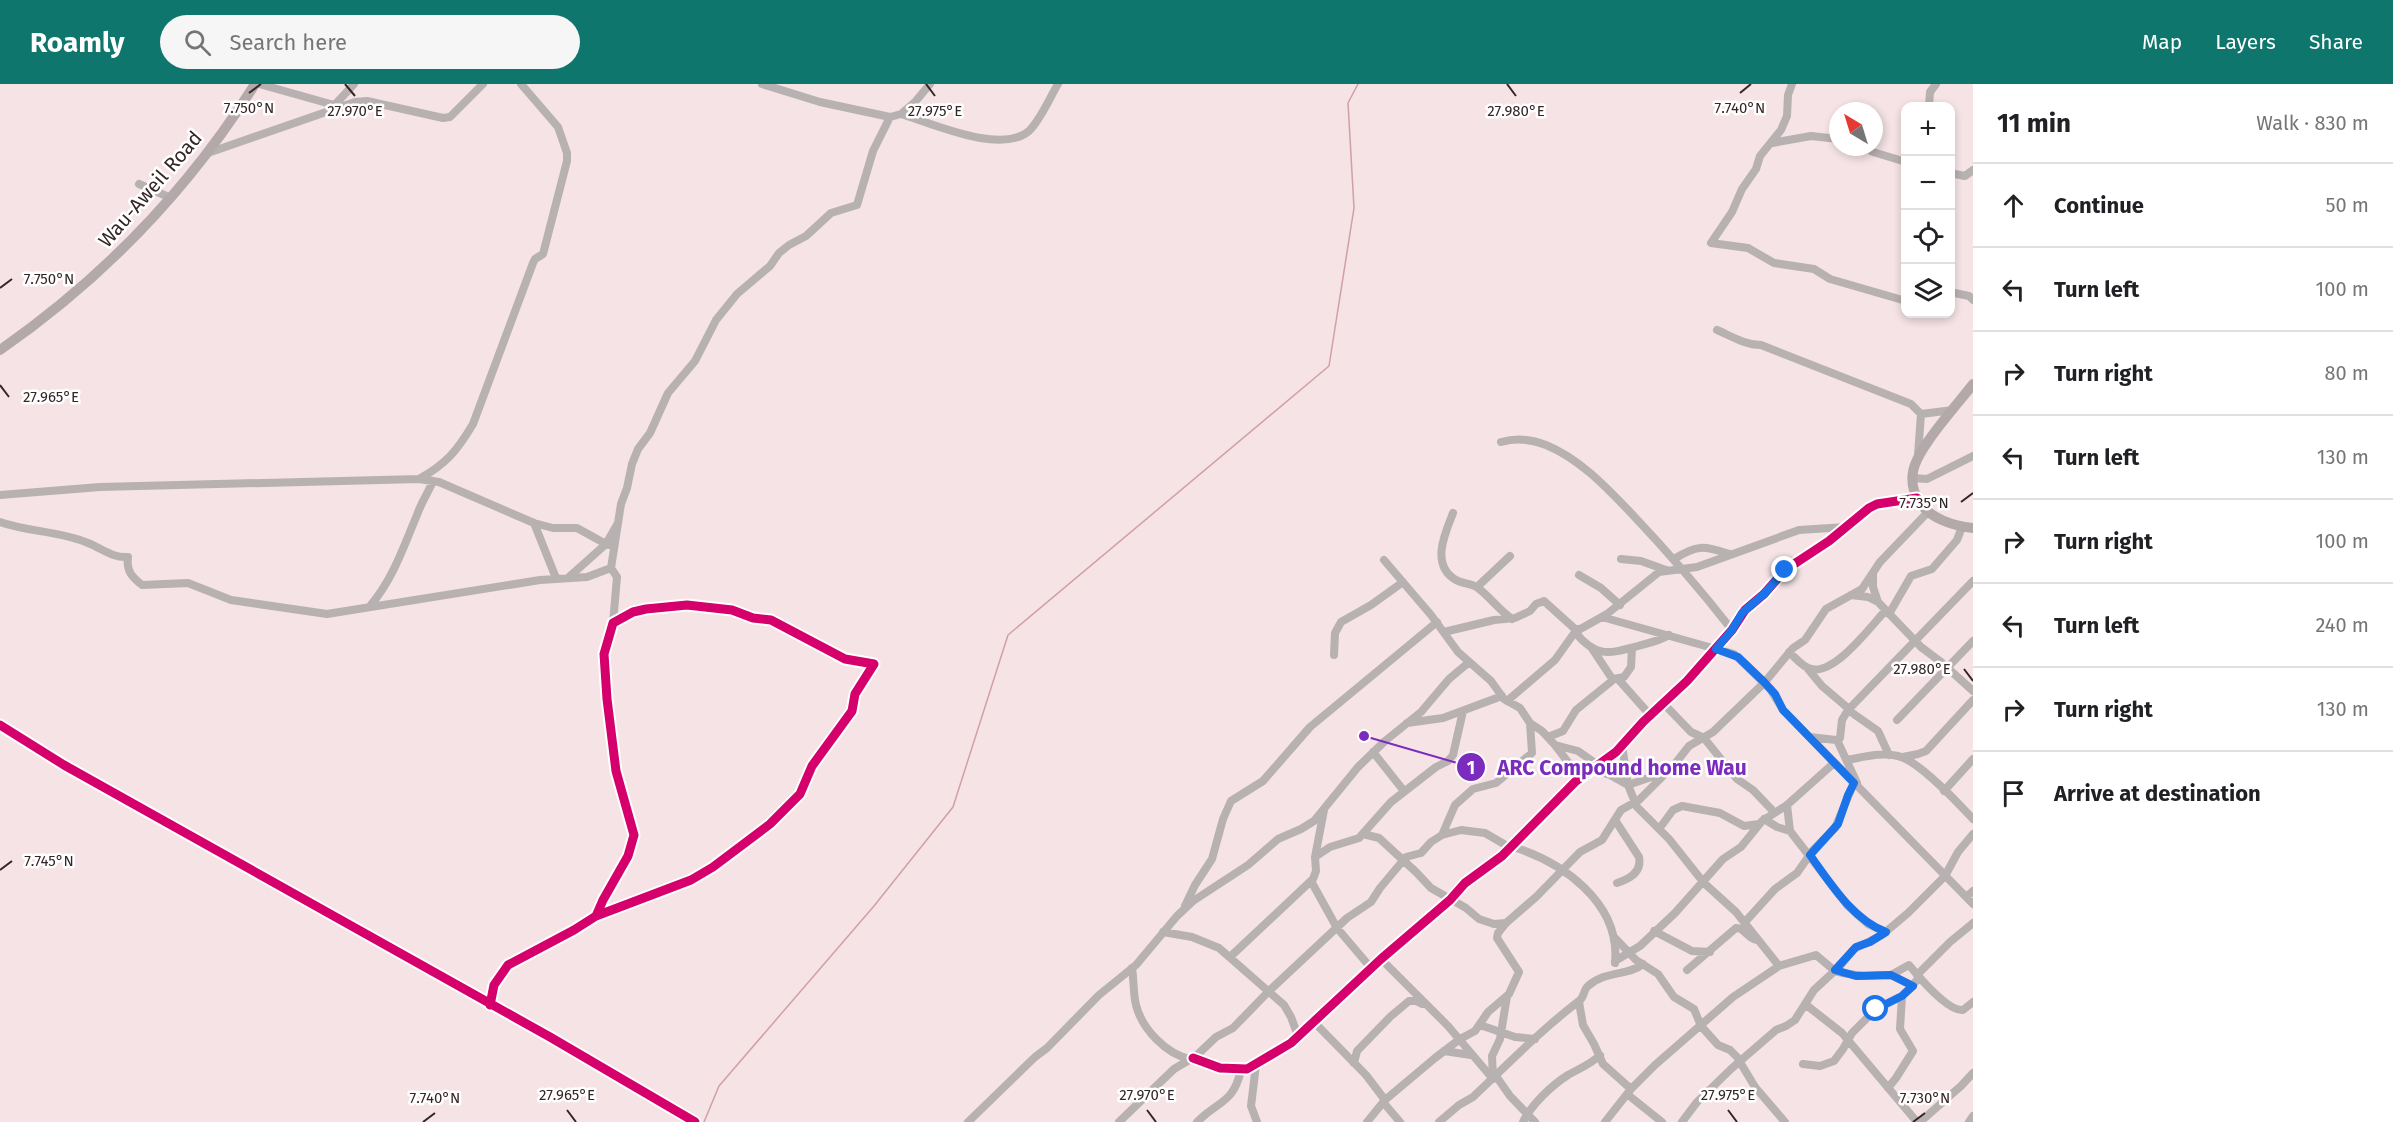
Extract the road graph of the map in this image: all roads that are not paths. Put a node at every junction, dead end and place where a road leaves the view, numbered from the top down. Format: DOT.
graph roads {
  1 [pos="257,84"];
  2 [pos="354,84"];
  3 [pos="483,84"];
  4 [pos="521,84"];
  5 [pos="762,84"];
  6 [pos="930,84"];
  7 [pos="1058,84"];
  8 [pos="1792,84"];
  9 [pos="1936,84"];
  10 [pos="1929,102"];
  11 [pos="332,107"];
  12 [pos="901,114"];
  13 [pos="890,117"];
  14 [pos="1829,138"];
  15 [pos="1772,143"];
  16 [pos="208,153"];
  17 [pos="1883,155"];
  18 [pos="1901,160"];
  19 [pos="1973,170"];
  20 [pos="1955,174"];
  21 [pos="139,184"];
  22 [pos="171,198"];
  23 [pos="1955,293"];
  24 [pos="1888,296"];
  25 [pos="1901,296"];
  26 [pos="1901,300"];
  27 [pos="1973,300"];
  28 [pos="1717,330"];
  29 [pos="0,350"];
  30 [pos="1973,384"];
  31 [pos="1951,413"];
  32 [pos="1921,414"];
  33 [pos="1501,442"];
  34 [pos="1973,456"];
  35 [pos="1918,458"];
  36 [pos="1913,478"];
  37 [pos="419,479"];
  38 [pos="433,481"];
  39 [pos="0,495"];
  40 [pos="1917,498"];
  41 [pos="1453,513"];
  42 [pos="1927,513"];
  43 [pos="0,522"];
  44 [pos="534,523"];
  45 [pos="618,523"];
  46 [pos="1846,527"];
  47 [pos="1968,527"];
  48 [pos="606,544"];
  49 [pos="615,549"];
  50 [pos="1730,554"];
  51 [pos="1510,556"];
  52 [pos="1621,559"];
  53 [pos="1384,560"];
  54 [pos="1674,560"];
  55 [pos="611,568"];
  56 [pos="1666,570"];
  57 [pos="1683,570"];
  58 [pos="1873,572"];
  59 [pos="1580,575"];
  60 [pos="569,577"];
  61 [pos="556,578"];
  62 [pos="1403,582"];
  63 [pos="1973,582"];
  64 [pos="1477,587"];
  65 [pos="1848,597"];
  66 [pos="1878,602"];
  67 [pos="1620,604"];
  68 [pos="370,606"];
  69 [pos="1888,612"];
  70 [pos="1602,617"];
  71 [pos="1513,619"];
  72 [pos="1437,622"];
  73 [pos="613,623"];
  74 [pos="1577,630"];
  75 [pos="1732,630"];
  76 [pos="1444,632"];
  77 [pos="1669,635"];
  78 [pos="1973,641"];
  79 [pos="1916,642"];
  80 [pos="1591,647"];
  81 [pos="1632,648"];
  82 [pos="1716,649"];
  83 [pos="1789,652"];
  84 [pos="1334,655"];
  85 [pos="1468,663"];
  86 [pos="1948,667"];
  87 [pos="1807,668"];
  88 [pos="1616,679"];
  89 [pos="1764,682"];
  90 [pos="1973,691"];
  91 [pos="1504,698"];
  92 [pos="1973,700"];
  93 [pos="1663,703"];
  94 [pos="1848,709"];
  95 [pos="1463,711"];
  96 [pos="1650,715"];
  97 [pos="1897,720"];
  98 [pos="1407,723"];
  99 [pos="1530,723"];
  100 [pos="0,725"];
  101 [pos="1548,737"];
  102 [pos="1809,737"];
  103 [pos="1704,738"];
  104 [pos="1837,740"];
  105 [pos="1555,745"];
  106 [pos="1622,745"];
  107 [pos="1373,752"];
  108 [pos="1889,755"];
  109 [pos="1902,757"];
  110 [pos="1973,759"];
  111 [pos="1847,760"];
  112 [pos="1834,763"];
  113 [pos="1595,767"];
  114 [pos="1669,770"];
  115 [pos="1580,778"];
  116 [pos="1628,785"];
  117 [pos="1857,786"];
  118 [pos="1404,791"];
  119 [pos="1944,791"];
  120 [pos="1636,802"];
  121 [pos="1787,805"];
  122 [pos="1325,806"];
  123 [pos="1774,812"];
  124 [pos="1973,819"];
  125 [pos="1615,820"];
  126 [pos="1373,821"];
  127 [pos="1762,822"];
  128 [pos="1659,829"];
  129 [pos="1790,831"];
  130 [pos="1364,834"];
  131 [pos="1973,834"];
  132 [pos="1442,835"];
  133 [pos="1380,838"];
  134 [pos="1510,846"];
  135 [pos="1810,855"];
  136 [pos="1315,857"];
  137 [pos="1402,861"];
  138 [pos="1563,870"];
  139 [pos="1945,876"];
  140 [pos="1311,881"];
  141 [pos="1702,881"];
  142 [pos="1617,883"];
  143 [pos="1971,898"];
  144 [pos="1450,900"];
  145 [pos="1184,909"];
  146 [pos="596,916"];
  147 [pos="1745,922"];
  148 [pos="1506,923"];
  149 [pos="1973,923"];
  150 [pos="1336,928"];
  151 [pos="1654,931"];
  152 [pos="1163,932"];
  153 [pos="1886,932"];
  154 [pos="1614,937"];
  155 [pos="1759,940"];
  156 [pos="1710,952"];
  157 [pos="1629,954"];
  158 [pos="1230,957"];
  159 [pos="1381,959"];
  160 [pos="1615,961"];
  161 [pos="1643,964"];
  162 [pos="1779,966"];
  163 [pos="1132,968"];
  164 [pos="1371,968"];
  165 [pos="1687,970"];
  166 [pos="1835,970"];
  167 [pos="1614,972"];
  168 [pos="1891,975"];
  169 [pos="1918,977"];
  170 [pos="1913,986"];
  171 [pos="1269,991"];
  172 [pos="1507,996"];
  173 [pos="1902,996"];
  174 [pos="1579,1002"];
  175 [pos="1805,1004"];
  176 [pos="490,1005"];
  177 [pos="1970,1005"];
  178 [pos="1427,1007"];
  179 [pos="1973,1016"];
  180 [pos="1314,1022"];
  181 [pos="1480,1025"];
  182 [pos="1701,1026"];
  183 [pos="1501,1032"];
  184 [pos="1298,1036"];
  185 [pos="1535,1038"];
  186 [pos="1460,1039"];
  187 [pos="1848,1040"];
  188 [pos="1359,1048"];
  189 [pos="1444,1051"];
  190 [pos="1344,1052"];
  191 [pos="1472,1055"];
  192 [pos="1600,1055"];
  193 [pos="1192,1059"];
  194 [pos="1740,1061"];
  195 [pos="1354,1063"];
  196 [pos="1803,1064"];
  197 [pos="1256,1065"];
  198 [pos="1241,1070"];
  199 [pos="1973,1073"];
  200 [pos="1494,1077"];
  201 [pos="1236,1088"];
  202 [pos="1888,1088"];
  203 [pos="1629,1092"];
  204 [pos="1384,1101"];
  205 [pos="1251,1106"];
  206 [pos="1973,1116"];
  207 [pos="1525,1118"];
  208 [pos="1201,1121"];
  209 [pos="695,1122"];
  210 [pos="968,1122"];
  211 [pos="1119,1122"];
  212 [pos="1257,1122"];
  213 [pos="1367,1122"];
  214 [pos="1401,1122"];
  215 [pos="1439,1122"];
  216 [pos="1535,1122"];
  217 [pos="1605,1122"];
  218 [pos="1662,1122"];
  219 [pos="1682,1122"];
  220 [pos="1785,1122"];
  221 [pos="1919,1122"];
  222 [pos="1969,1122"];
  1 -- 11 [label="street"];
  1 -- 16 [label="main road, Wau-Aweil Road"];
  2 -- 11 [label="street"];
  3 -- 11 [label="street"];
  4 -- 37 [label="street"];
  5 -- 13 [label="street"];
  6 -- 12 [label="street"];
  7 -- 12 [label="street"];
  8 -- 15 [label="street"];
  9 -- 10 [label="street"];
  11 -- 16 [label="street"];
  12 -- 13 [label="street"];
  13 -- 45 [label="street"];
  14 -- 15 [label="street"];
  15 -- 24 [label="street"];
  16 -- 22 [label="main road, Wau-Aweil Road"];
  17 -- 18 [label="street"];
  19 -- 20 [label="street"];
  21 -- 22 [label="street"];
  22 -- 29 [label="main road, Wau-Aweil Road"];
  23 -- 27 [label="street"];
  24 -- 25 [label="street"];
  24 -- 26 [label="street"];
  28 -- 32 [label="street"];
  30 -- 31 [label="main road"];
  31 -- 32 [label="street"];
  31 -- 35 [label="main road"];
  32 -- 35 [label="street"];
  33 -- 54 [label="street"];
  34 -- 36 [label="street"];
  35 -- 36 [label="main road"];
  36 -- 40 [label="main road"];
  37 -- 38 [label="street"];
  37 -- 39 [label="street"];
  38 -- 44 [label="street"];
  38 -- 68 [label="street"];
  40 -- 42 [label="main road"];
  40 -- 46 [label="street"];
  41 -- 64 [label="street"];
  42 -- 47 [label="main road"];
  42 -- 58 [label="street"];
  43 -- 68 [label="street"];
  44 -- 48 [label="street"];
  44 -- 61 [label="street"];
  45 -- 48 [label="street"];
  45 -- 49 [label="street"];
  46 -- 50 [label="street"];
  46 -- 75 [label="street"];
  47 -- 69 [label="street"];
  48 -- 49 [label="street"];
  48 -- 60 [label="street"];
  49 -- 55 [label="street"];
  50 -- 54 [label="street"];
  50 -- 57 [label="street"];
  51 -- 64 [label="street"];
  52 -- 56 [label="street"];
  53 -- 62 [label="street"];
  54 -- 57 [label="street"];
  55 -- 60 [label="street"];
  55 -- 73 [label="street"];
  56 -- 57 [label="street"];
  56 -- 67 [label="street"];
  57 -- 75 [label="street"];
  58 -- 65 [label="street"];
  58 -- 66 [label="street"];
  59 -- 67 [label="street"];
  60 -- 61 [label="street"];
  61 -- 68 [label="street"];
  62 -- 72 [label="street"];
  62 -- 84 [label="street"];
  63 -- 79 [label="street"];
  64 -- 71 [label="street"];
  65 -- 66 [label="street"];
  65 -- 83 [label="street"];
  66 -- 69 [label="street"];
  67 -- 70 [label="street"];
  69 -- 79 [label="street"];
  69 -- 87 [label="street"];
  70 -- 74 [label="street"];
  70 -- 77 [label="street"];
  71 -- 74 [label="street"];
  71 -- 76 [label="street"];
  72 -- 76 [label="street"];
  72 -- 145 [label="street"];
  73 -- 146 [label="street"];
  73 -- 146 [label="street"];
  74 -- 80 [label="street"];
  74 -- 91 [label="street"];
  75 -- 82 [label="street"];
  76 -- 85 [label="street"];
  77 -- 81 [label="street"];
  77 -- 82 [label="street"];
  78 -- 86 [label="street"];
  79 -- 86 [label="street"];
  79 -- 94 [label="street"];
  80 -- 81 [label="street"];
  80 -- 88 [label="street"];
  81 -- 88 [label="street"];
  82 -- 89 [label="street"];
  82 -- 93 [label="street"];
  83 -- 87 [label="street"];
  83 -- 89 [label="street"];
  85 -- 91 [label="street"];
  85 -- 98 [label="street"];
  86 -- 90 [label="street"];
  86 -- 97 [label="street"];
  87 -- 94 [label="street"];
  88 -- 96 [label="street"];
  88 -- 101 [label="street"];
  89 -- 102 [label="street"];
  89 -- 103 [label="street"];
  91 -- 95 [label="street"];
  91 -- 99 [label="street"];
  92 -- 109 [label="street"];
  93 -- 96 [label="street"];
  93 -- 103 [label="street"];
  94 -- 104 [label="street"];
  94 -- 108 [label="street"];
  95 -- 98 [label="street"];
  95 -- 118 [label="street"];
  96 -- 106 [label="street"];
  98 -- 107 [label="street"];
  99 -- 101 [label="street"];
  99 -- 132 [label="street"];
  100 -- 176 [label="street"];
  101 -- 105 [label="street"];
  102 -- 104 [label="street"];
  102 -- 112 [label="street"];
  103 -- 114 [label="street"];
  103 -- 123 [label="street"];
  104 -- 111 [label="street"];
  105 -- 113 [label="street"];
  105 -- 115 [label="street"];
  106 -- 113 [label="street"];
  106 -- 116 [label="street"];
  107 -- 118 [label="street"];
  107 -- 122 [label="street"];
  108 -- 109 [label="street"];
  108 -- 111 [label="street"];
  109 -- 119 [label="street"];
  110 -- 119 [label="street"];
  111 -- 117 [label="street"];
  112 -- 117 [label="street"];
  112 -- 121 [label="street"];
  113 -- 115 [label="street"];
  113 -- 116 [label="street"];
  114 -- 116 [label="street"];
  114 -- 120 [label="street"];
  115 -- 134 [label="street"];
  116 -- 120 [label="street"];
  117 -- 135 [label="street"];
  117 -- 139 [label="street"];
  118 -- 126 [label="street"];
  119 -- 124 [label="street"];
  120 -- 125 [label="street"];
  120 -- 128 [label="street"];
  121 -- 123 [label="street"];
  121 -- 129 [label="street"];
  122 -- 136 [label="street"];
  122 -- 145 [label="street"];
  123 -- 127 [label="street"];
  125 -- 138 [label="street"];
  125 -- 142 [label="street"];
  126 -- 130 [label="street"];
  126 -- 133 [label="street"];
  127 -- 128 [label="street"];
  127 -- 129 [label="street"];
  127 -- 141 [label="street"];
  128 -- 141 [label="street"];
  129 -- 135 [label="street"];
  130 -- 133 [label="street"];
  130 -- 136 [label="street"];
  131 -- 139 [label="street"];
  132 -- 134 [label="street"];
  132 -- 137 [label="street"];
  133 -- 137 [label="street"];
  134 -- 138 [label="street"];
  134 -- 144 [label="street"];
  135 -- 147 [label="street"];
  135 -- 153 [label="street"];
  136 -- 140 [label="street"];
  137 -- 144 [label="street"];
  137 -- 150 [label="street"];
  138 -- 148 [label="street"];
  138 -- 154 [label="street"];
  139 -- 143 [label="street"];
  139 -- 153 [label="street"];
  140 -- 150 [label="street"];
  140 -- 158 [label="street"];
  141 -- 147 [label="street"];
  141 -- 151 [label="street"];
  144 -- 148 [label="street"];
  144 -- 159 [label="street"];
  145 -- 152 [label="street"];
  146 -- 176 [label="street"];
  147 -- 155 [label="street"];
  148 -- 172 [label="street"];
  149 -- 169 [label="street"];
  150 -- 164 [label="street"];
  150 -- 171 [label="street"];
  151 -- 156 [label="street"];
  151 -- 157 [label="street"];
  152 -- 158 [label="street"];
  152 -- 163 [label="street"];
  153 -- 166 [label="street"];
  154 -- 157 [label="street"];
  154 -- 160 [label="street"];
  155 -- 156 [label="street"];
  155 -- 162 [label="street"];
  156 -- 165 [label="street"];
  157 -- 160 [label="street"];
  157 -- 161 [label="street"];
  158 -- 171 [label="street"];
  159 -- 164 [label="street"];
  159 -- 178 [label="street"];
  160 -- 167 [label="street"];
  161 -- 167 [label="street"];
  161 -- 182 [label="street"];
  162 -- 166 [label="street"];
  162 -- 182 [label="street"];
  163 -- 193 [label="street"];
  163 -- 210 [label="street"];
  164 -- 180 [label="street"];
  166 -- 168 [label="street"];
  166 -- 175 [label="street"];
  167 -- 174 [label="street"];
  168 -- 169 [label="street"];
  168 -- 170 [label="street"];
  169 -- 170 [label="street"];
  169 -- 177 [label="street"];
  170 -- 173 [label="street"];
  171 -- 184 [label="street"];
  171 -- 193 [label="street"];
  172 -- 181 [label="street"];
  172 -- 183 [label="street"];
  173 -- 187 [label="street"];
  173 -- 202 [label="street"];
  174 -- 185 [label="street"];
  174 -- 192 [label="street"];
  175 -- 187 [label="street"];
  175 -- 194 [label="street"];
  176 -- 209 [label="street"];
  177 -- 179 [label="street"];
  178 -- 186 [label="street"];
  178 -- 188 [label="street"];
  180 -- 184 [label="street"];
  180 -- 190 [label="street"];
  181 -- 183 [label="street"];
  181 -- 186 [label="street"];
  182 -- 194 [label="street"];
  182 -- 203 [label="street"];
  183 -- 185 [label="street"];
  183 -- 200 [label="street"];
  184 -- 197 [label="street"];
  185 -- 200 [label="street"];
  186 -- 189 [label="street"];
  186 -- 191 [label="street"];
  187 -- 196 [label="street"];
  187 -- 202 [label="street"];
  188 -- 190 [label="street"];
  188 -- 195 [label="street"];
  189 -- 191 [label="street"];
  189 -- 204 [label="street"];
  190 -- 195 [label="street"];
  191 -- 200 [label="street"];
  192 -- 203 [label="street"];
  192 -- 207 [label="street"];
  193 -- 198 [label="street"];
  193 -- 211 [label="street"];
  194 -- 219 [label="street"];
  194 -- 220 [label="street"];
  195 -- 204 [label="street"];
  197 -- 198 [label="street"];
  197 -- 205 [label="street"];
  198 -- 201 [label="street"];
  199 -- 221 [label="street"];
  200 -- 207 [label="street"];
  200 -- 215 [label="street"];
  201 -- 205 [label="street"];
  201 -- 208 [label="street"];
  202 -- 221 [label="street"];
  203 -- 217 [label="street"];
  203 -- 218 [label="street"];
  204 -- 213 [label="street"];
  204 -- 214 [label="street"];
  205 -- 212 [label="street"];
  206 -- 222 [label="street"];
  207 -- 216 [label="street"];
}
